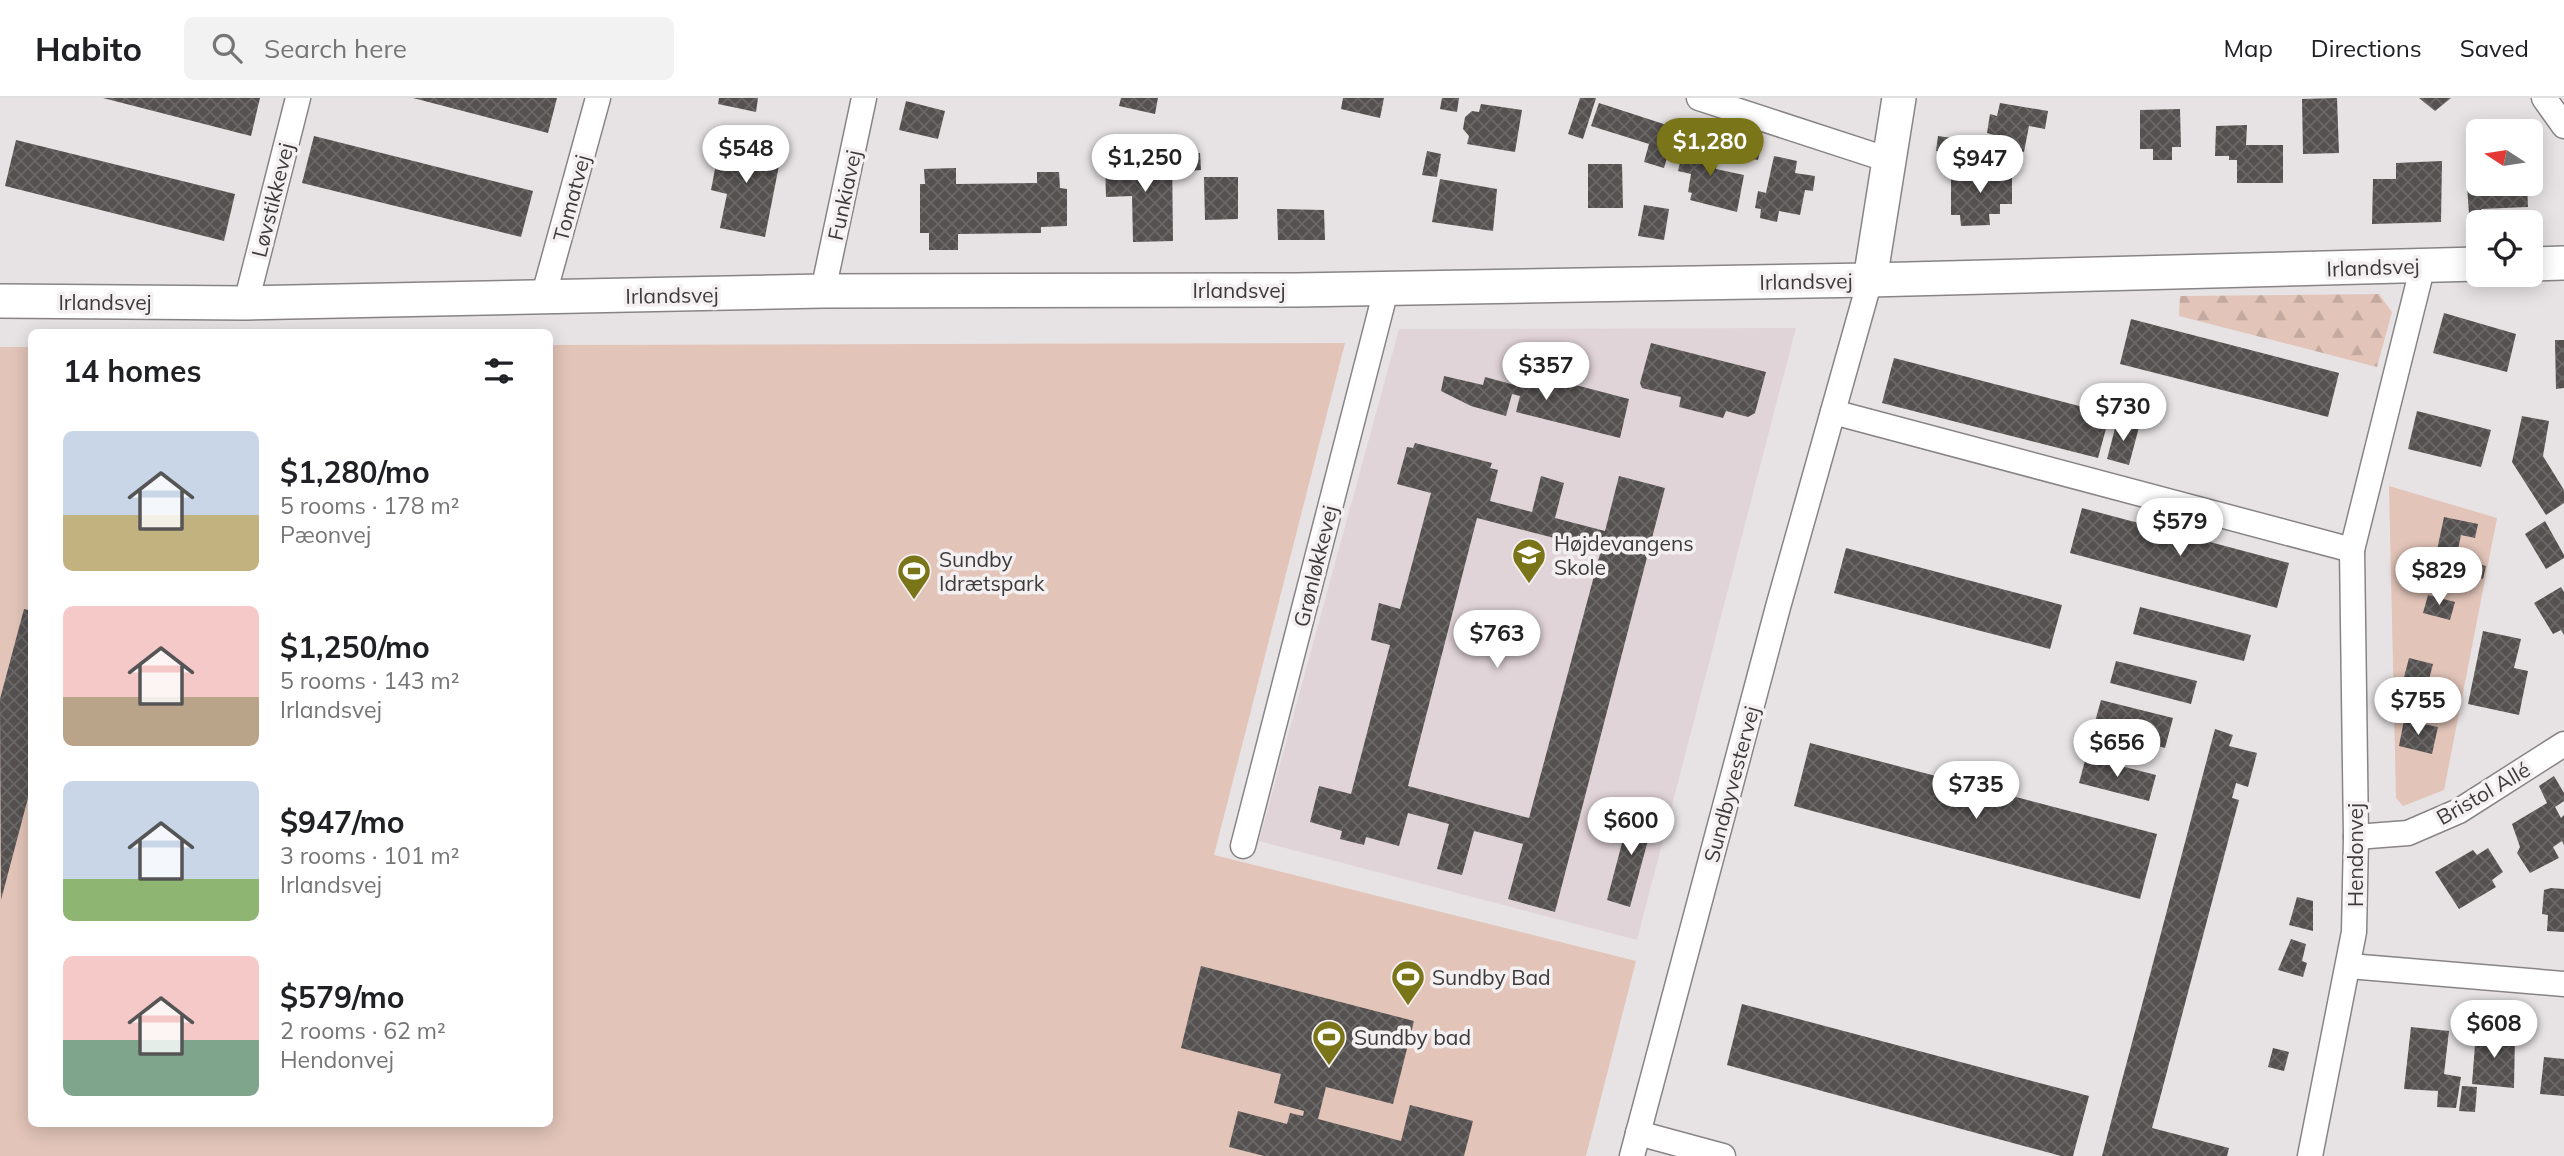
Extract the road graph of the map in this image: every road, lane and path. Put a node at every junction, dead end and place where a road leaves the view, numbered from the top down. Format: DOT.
graph roads {
  1 [pos="298,98"];
  2 [pos="598,98"];
  3 [pos="864,98"];
  4 [pos="1699,98"];
  5 [pos="1899,98"];
  6 [pos="2544,98"];
  7 [pos="2564,126"];
  8 [pos="1889,160"];
  9 [pos="2564,263"];
  10 [pos="2466,264"];
  11 [pos="2543,264"];
  12 [pos="2423,265"];
  13 [pos="1870,281"];
  14 [pos="1387,286"];
  15 [pos="823,291"];
  16 [pos="543,298"];
  17 [pos="0,301"];
  18 [pos="246,303"];
  19 [pos="1833,412"];
  20 [pos="2352,550"];
  21 [pos="2564,744"];
  22 [pos="2356,837"];
  23 [pos="1243,846"];
  24 [pos="2349,966"];
  25 [pos="2564,984"];
  26 [pos="1635,1144"];
  27 [pos="1723,1156"];
  28 [pos="2310,1156"];
  1 -- 18 [label="street, Løvstikkevej"];
  2 -- 16 [label="street, Tomatvej"];
  3 -- 15 [label="street, Funkiavej"];
  4 -- 8 [label="street"];
  5 -- 8 [label="street, Sundbyvestervej"];
  6 -- 7 [label="street"];
  8 -- 13 [label="street, Sundbyvestervej"];
  9 -- 11 [label="street"];
  10 -- 12 [label="street, Irlandsvej"];
  12 -- 13 [label="street, Irlandsvej"];
  12 -- 20 [label="street, Hendonvej"];
  13 -- 14 [label="street, Irlandsvej"];
  13 -- 19 [label="street, Sundbyvestervej"];
  14 -- 15 [label="street, Irlandsvej"];
  14 -- 23 [label="street, Grønløkkevej"];
  15 -- 16 [label="street, Irlandsvej"];
  16 -- 18 [label="street, Irlandsvej"];
  17 -- 18 [label="street, Irlandsvej"];
  19 -- 20 [label="street"];
  19 -- 26 [label="street, Sundbyvestervej"];
  20 -- 22 [label="street, Hendonvej"];
  21 -- 22 [label="street, Bristol Allé"];
  22 -- 24 [label="street, Hendonvej"];
  24 -- 25 [label="street"];
  24 -- 28 [label="street, Hendonvej"];
  26 -- 27 [label="street"];
}
